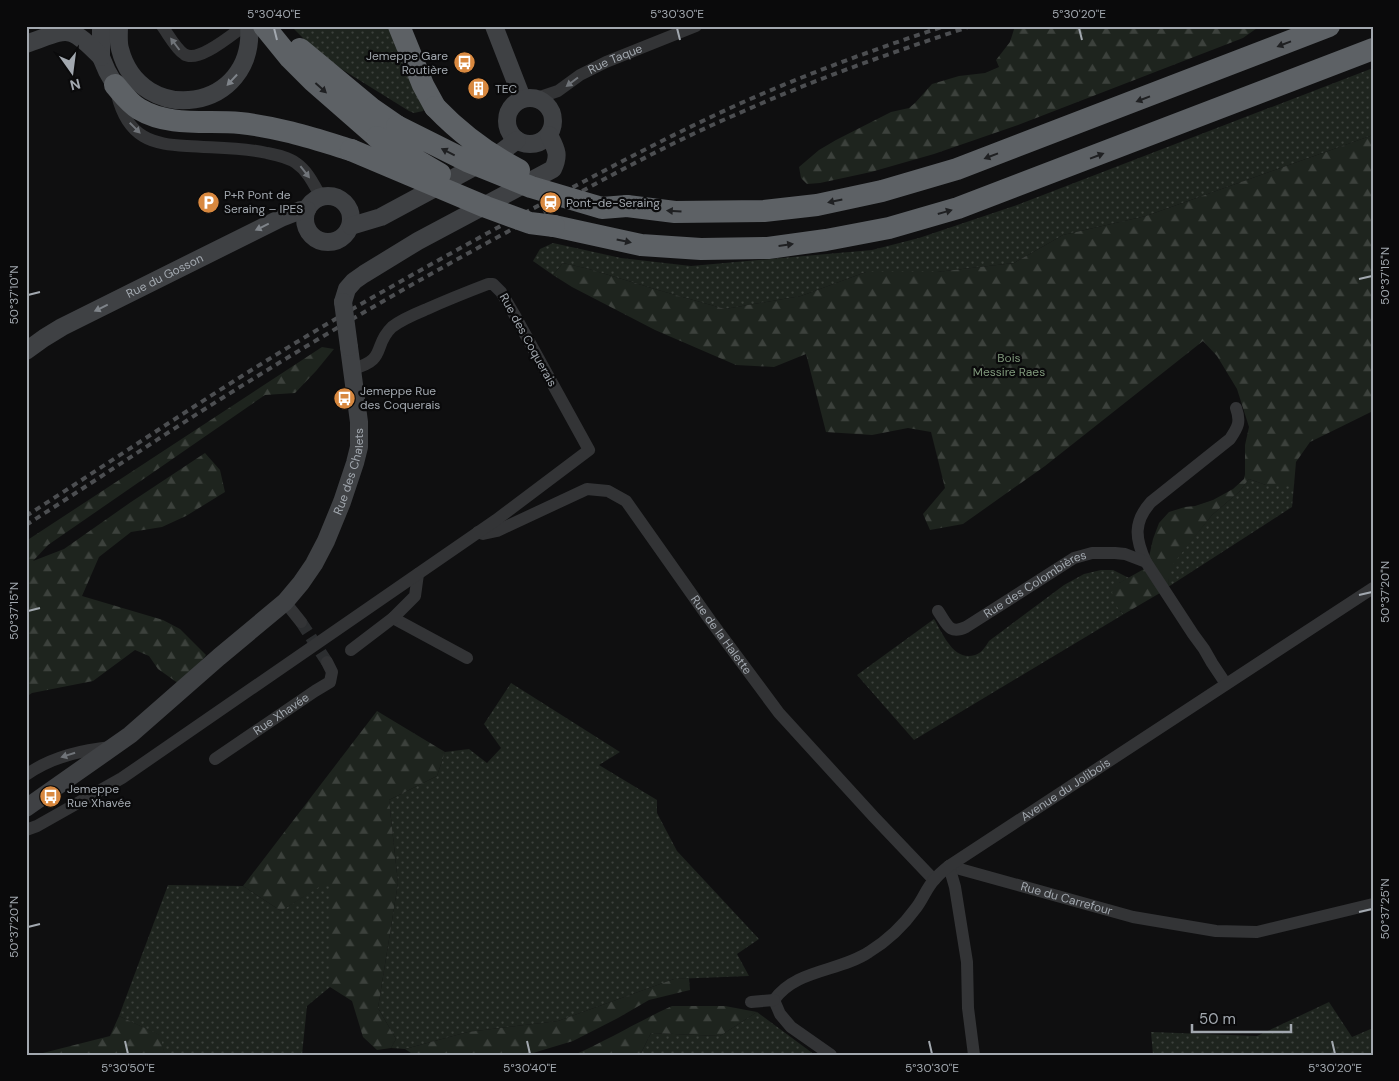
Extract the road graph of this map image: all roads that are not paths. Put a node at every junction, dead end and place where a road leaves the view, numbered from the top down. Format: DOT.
graph roads {
  1 [pos="44,26"];
  2 [pos="101,26"];
  3 [pos="119,26"];
  4 [pos="162,26"];
  5 [pos="278,26"];
  6 [pos="399,26"];
  7 [pos="494,26"];
  8 [pos="696,26"];
  9 [pos="1330,26"];
  10 [pos="254,28"];
  11 [pos="26,35"];
  12 [pos="26,44"];
  13 [pos="1373,49"];
  14 [pos="101,58"];
  15 [pos="115,85"];
  16 [pos="530,98"];
  17 [pos="549,135"];
  18 [pos="517,140"];
  19 [pos="321,197"];
  20 [pos="627,206"];
  21 [pos="307,210"];
  22 [pos="351,226"];
  23 [pos="554,226"];
  24 [pos="26,352"];
  25 [pos="352,369"];
  26 [pos="1236,408"];
  27 [pos="478,532"];
  28 [pos="1146,562"];
  29 [pos="418,574"];
  30 [pos="1373,588"];
  31 [pos="285,602"];
  32 [pos="938,611"];
  33 [pos="393,618"];
  34 [pos="300,622"];
  35 [pos="352,650"];
  36 [pos="467,658"];
  37 [pos="327,662"];
  38 [pos="1226,684"];
  39 [pos="114,747"];
  40 [pos="215,760"];
  41 [pos="26,775"];
  42 [pos="26,808"];
  43 [pos="26,830"];
  44 [pos="949,866"];
  45 [pos="934,880"];
  46 [pos="1373,904"];
  47 [pos="774,1000"];
  48 [pos="751,1002"];
  49 [pos="831,1055"];
  50 [pos="974,1055"];
  1 -- 11 [label="street"];
  2 -- 14 [label="street"];
  10 -- 3 [label="street, one-way"];
  10 -- 4 [label="street, one-way"];
  20 -- 5 [label="highway, one-way, bridge"];
  6 -- 20 [label="highway, bridge"];
  7 -- 16 [label="street"];
  8 -- 16 [label="street, Rue Taque, one-way"];
  9 -- 20 [label="highway, one-way"];
  10 -- 23 [label="highway, one-way, bridge"];
  12 -- 14 [label="street"];
  23 -- 13 [label="highway, one-way"];
  14 -- 15 [label="street"];
  15 -- 19 [label="street, one-way"];
  15 -- 23 [label="highway, bridge"];
  16 -- 17 [label="street"];
  16 -- 18 [label="street"];
  17 -- 18 [label="street"];
  17 -- 25 [label="street, Rue des Chalets, bridge"];
  18 -- 22 [label="street"];
  19 -- 21 [label="street"];
  19 -- 22 [label="street"];
  21 -- 22 [label="street"];
  21 -- 24 [label="street, Rue du Gosson, one-way"];
  25 -- 27 [label="street, Rue des Coquerais"];
  25 -- 31 [label="street, Rue des Chalets"];
  26 -- 28 [label="street"];
  27 -- 29 [label="street"];
  27 -- 45 [label="street, Rue de la Halette"];
  28 -- 32 [label="street, Rue des Colombières"];
  28 -- 38 [label="street"];
  29 -- 33 [label="street"];
  29 -- 43 [label="street"];
  30 -- 38 [label="street, Avenue du Jolibois"];
  31 -- 34 [label="street"];
  31 -- 39 [label="street, Rue des Chalets"];
  33 -- 35 [label="street"];
  33 -- 36 [label="street"];
  37 -- 40 [label="street, Rue Xhavée"];
  38 -- 44 [label="street, Avenue du Jolibois"];
  39 -- 41 [label="street, one-way"];
  39 -- 42 [label="street, Rue des Chalets"];
  44 -- 45 [label="street, Avenue du Jolibois"];
  44 -- 46 [label="street, Rue du Carrefour"];
  44 -- 50 [label="street"];
  45 -- 47 [label="street, Avenue du Jolibois"];
  47 -- 48 [label="street"];
  47 -- 49 [label="street"];
}
